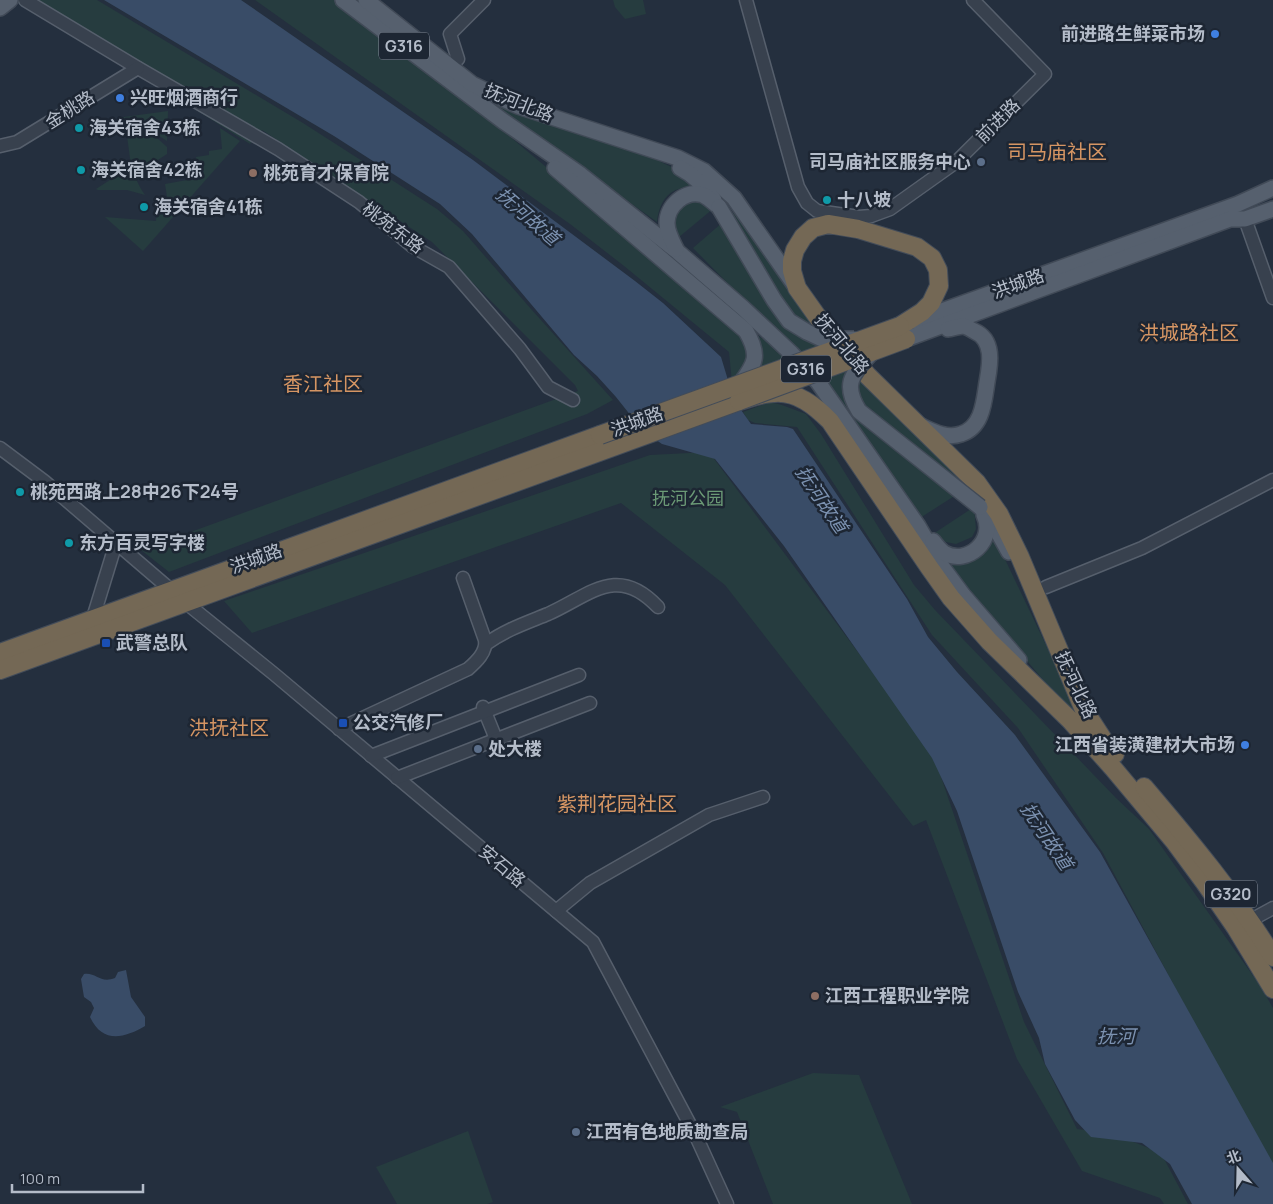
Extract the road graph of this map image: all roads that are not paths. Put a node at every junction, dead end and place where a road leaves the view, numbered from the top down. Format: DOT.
graph roads {
  1 [pos="10,0"];
  2 [pos="25,0"];
  3 [pos="344,0"];
  4 [pos="366,0"];
  5 [pos="484,0"];
  6 [pos="746,0"];
  7 [pos="973,0"];
  8 [pos="0,8"];
  9 [pos="458,59"];
  10 [pos="138,68"];
  11 [pos="503,121"];
  12 [pos="0,146"];
  13 [pos="639,146"];
  14 [pos="1273,188"];
  15 [pos="719,207"];
  16 [pos="1273,209"];
  17 [pos="1245,219"];
  18 [pos="678,252"];
  19 [pos="797,288"];
  20 [pos="1273,298"];
  21 [pos="903,332"];
  22 [pos="870,345"];
  23 [pos="740,392"];
  24 [pos="573,400"];
  25 [pos="920,426"];
  26 [pos="605,442"];
  27 [pos="0,448"];
  28 [pos="1273,480"];
  29 [pos="980,507"];
  30 [pos="918,526"];
  31 [pos="116,543"];
  32 [pos="463,578"];
  33 [pos="1046,587"];
  34 [pos="172,590"];
  35 [pos="185,602"];
  36 [pos="658,607"];
  37 [pos="93,618"];
  38 [pos="1056,642"];
  39 [pos="486,644"];
  40 [pos="0,653"];
  41 [pos="0,670"];
  42 [pos="579,675"];
  43 [pos="590,703"];
  44 [pos="484,709"];
  45 [pos="1070,720"];
  46 [pos="339,729"];
  47 [pos="496,739"];
  48 [pos="371,756"];
  49 [pos="397,778"];
  50 [pos="763,797"];
  51 [pos="1179,838"];
  52 [pos="1273,908"];
  53 [pos="556,911"];
  54 [pos="1251,920"];
  55 [pos="1273,957"];
  56 [pos="1273,989"];
  57 [pos="727,1204"];
  1 -- 8 [label="main road"];
  2 -- 10 [label="street, 桃苑东路"];
  3 -- 11 [label="main road, 抚河北路 / G316"];
  4 -- 13 [label="main road, 抚河北路 / G316"];
  5 -- 9 [label="street"];
  6 -- 7 [label="street, 前进路"];
  10 -- 12 [label="street, 金桃路"];
  10 -- 24 [label="street, 桃苑东路"];
  11 -- 18 [label="main road, 抚河北路 / G316"];
  11 -- 23 [label="main road"];
  13 -- 15 [label="main road"];
  13 -- 19 [label="main road, 抚河北路 / G316"];
  14 -- 21 [label="main road, 洪城路"];
  15 -- 18 [label="main road"];
  15 -- 22 [label="main road, bridge"];
  16 -- 17 [label="main road, 洪城路"];
  17 -- 20 [label="street"];
  17 -- 21 [label="main road, 洪城路"];
  18 -- 30 [label="main road, 抚河北路 / G316"];
  19 -- 21 [label="highway"];
  19 -- 25 [label="highway, 抚河北路"];
  21 -- 22 [label="highway, 洪城路, bridge"];
  21 -- 25 [label="main road"];
  22 -- 23 [label="highway, 洪城路, bridge"];
  22 -- 29 [label="main road, bridge"];
  23 -- 26 [label="highway, 洪城路, bridge"];
  23 -- 45 [label="highway, bridge"];
  25 -- 38 [label="highway, 抚河北路"];
  26 -- 34 [label="highway, 洪城路"];
  26 -- 35 [label="highway, 洪城路"];
  27 -- 31 [label="street, 安石路"];
  28 -- 33 [label="street"];
  29 -- 30 [label="main road"];
  29 -- 38 [label="main road"];
  30 -- 45 [label="main road, 抚河北路 / G316"];
  31 -- 34 [label="street, 安石路"];
  31 -- 37 [label="street"];
  32 -- 39 [label="street"];
  34 -- 35 [label="street, 安石路"];
  34 -- 37 [label="highway, 洪城路"];
  35 -- 41 [label="highway, 洪城路"];
  35 -- 46 [label="street, 安石路"];
  36 -- 39 [label="street"];
  37 -- 40 [label="highway, 洪城路"];
  38 -- 51 [label="highway, 抚河北路"];
  39 -- 46 [label="street"];
  42 -- 44 [label="street"];
  43 -- 47 [label="street"];
  44 -- 47 [label="street"];
  44 -- 48 [label="street"];
  45 -- 51 [label="highway, 抚河北路"];
  46 -- 48 [label="street, 安石路"];
  47 -- 49 [label="street"];
  48 -- 49 [label="street, 安石路"];
  49 -- 53 [label="street, 安石路"];
  50 -- 53 [label="street"];
  51 -- 54 [label="highway, G320"];
  51 -- 56 [label="highway"];
  52 -- 54 [label="street"];
  53 -- 57 [label="street, 安石路"];
  54 -- 55 [label="highway, G320"];
}
